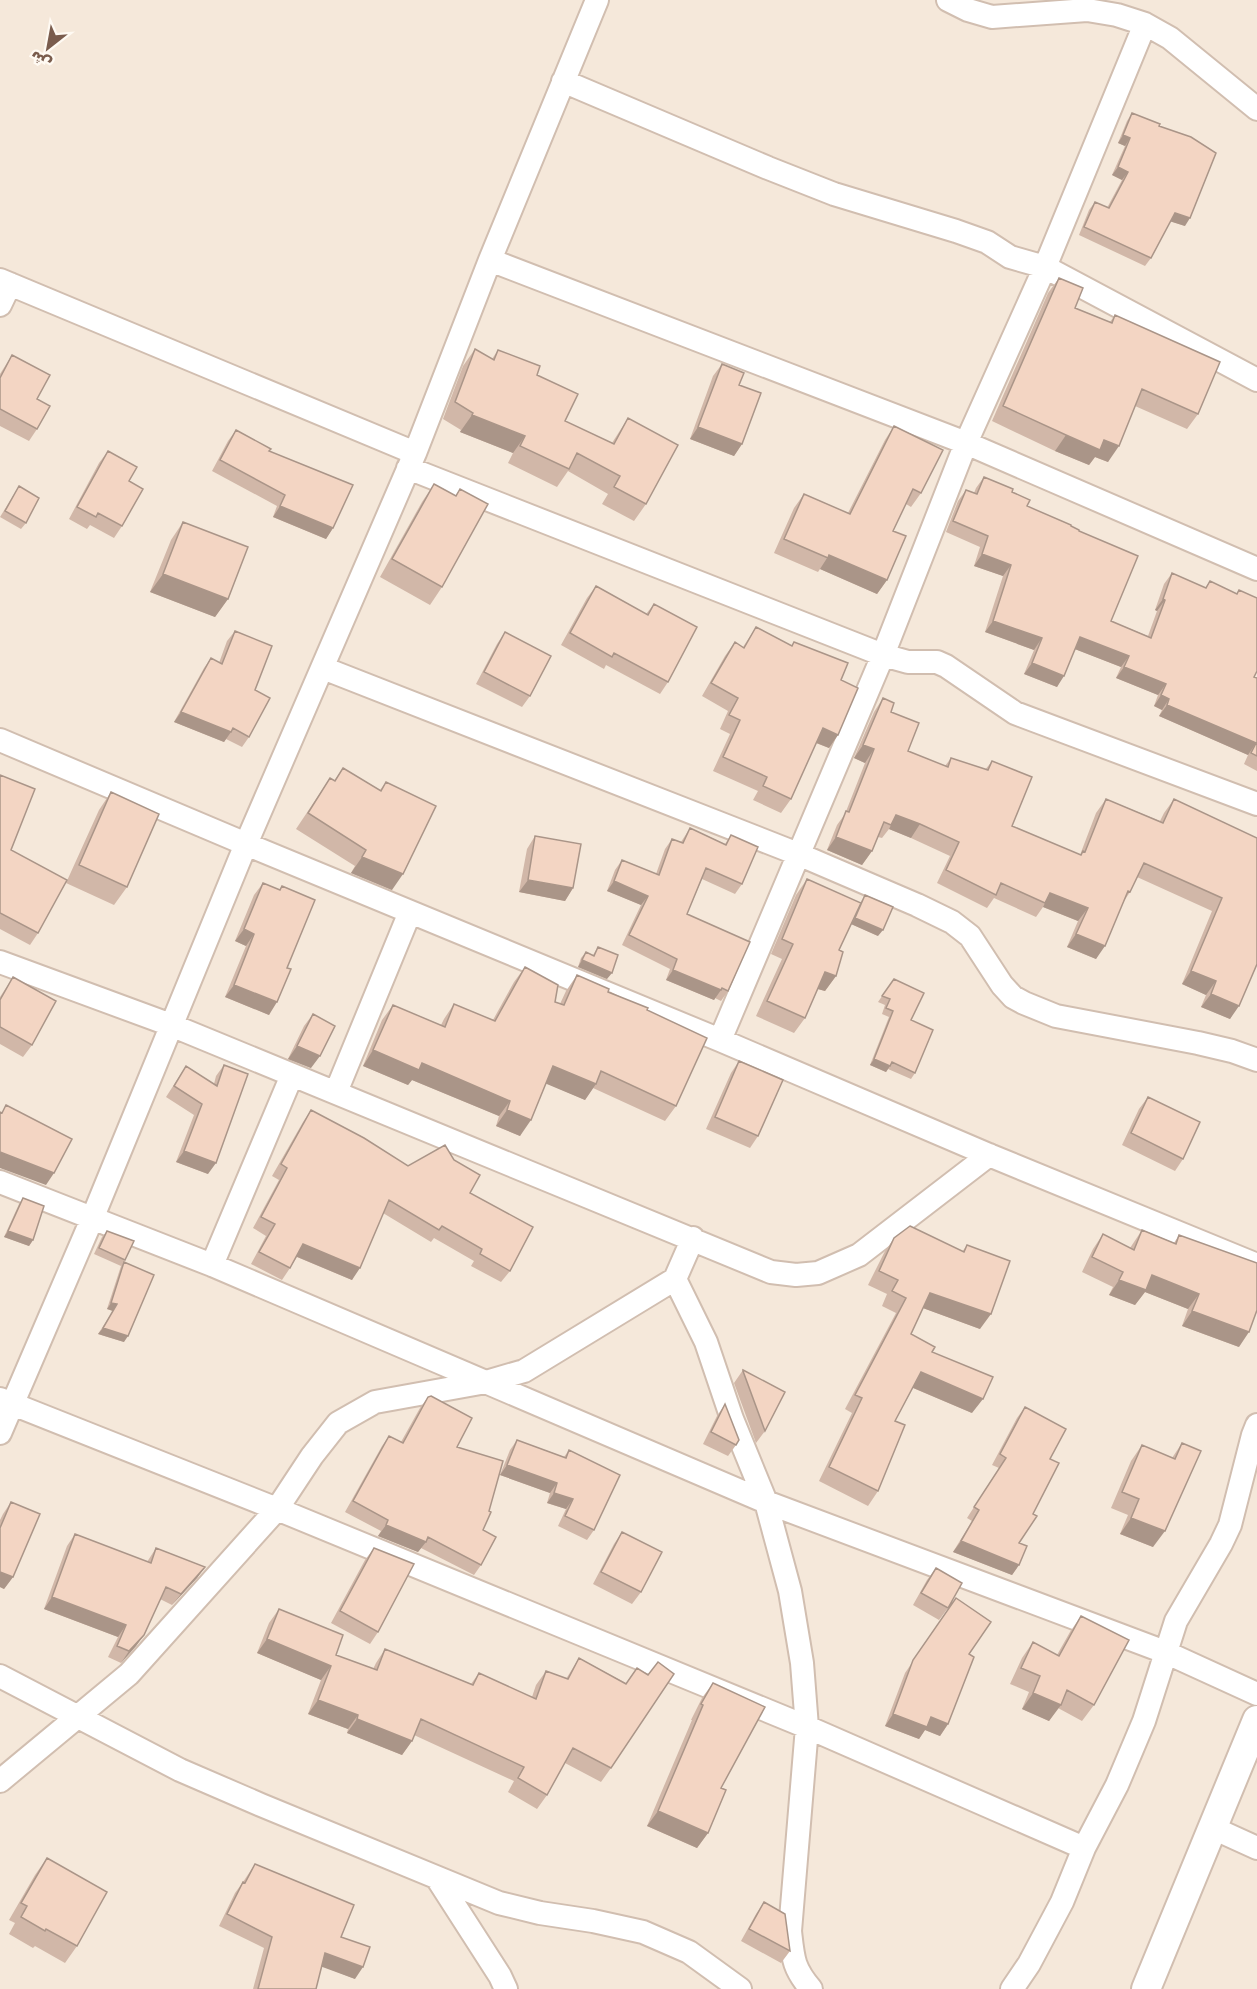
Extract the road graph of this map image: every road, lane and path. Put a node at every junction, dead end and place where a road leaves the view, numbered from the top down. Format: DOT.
graph roads {
  1 [pos="597,0"];
  2 [pos="948,0"];
  3 [pos="1145,24"];
  4 [pos="563,81"];
  5 [pos="1257,108"];
  6 [pos="490,260"];
  7 [pos="1045,267"];
  8 [pos="3,290"];
  9 [pos="1257,380"];
  10 [pos="966,443"];
  11 [pos="412,461"];
  12 [pos="1257,569"];
  13 [pos="883,656"];
  14 [pos="323,668"];
  15 [pos="0,740"];
  16 [pos="1257,804"];
  17 [pos="246,844"];
  18 [pos="798,854"];
  19 [pos="410,912"];
  20 [pos="0,962"];
  21 [pos="171,1025"];
  22 [pos="720,1040"];
  23 [pos="1257,1060"];
  24 [pos="292,1075"];
  25 [pos="336,1092"];
  26 [pos="989,1155"];
  27 [pos="0,1182"];
  28 [pos="92,1219"];
  29 [pos="693,1238"];
  30 [pos="212,1265"];
  31 [pos="1257,1265"];
  32 [pos="675,1279"];
  33 [pos="486,1382"];
  34 [pos="6,1402"];
  35 [pos="1257,1425"];
  36 [pos="0,1433"];
  37 [pos="766,1502"];
  38 [pos="277,1509"];
  39 [pos="1165,1652"];
  40 [pos="0,1676"];
  41 [pos="1257,1694"];
  42 [pos="78,1717"];
  43 [pos="1257,1720"];
  44 [pos="807,1728"];
  45 [pos="0,1781"];
  46 [pos="1213,1828"];
  47 [pos="1083,1848"];
  48 [pos="1257,1848"];
  49 [pos="437,1878"];
  50 [pos="506,1989"];
  51 [pos="740,1989"];
  52 [pos="811,1989"];
  53 [pos="1012,1989"];
  54 [pos="1146,1989"];
  1 -- 4 [label="street"];
  2 -- 3 [label="street"];
  3 -- 5 [label="street"];
  3 -- 7 [label="street"];
  4 -- 6 [label="street"];
  4 -- 7 [label="street"];
  6 -- 10 [label="street"];
  6 -- 11 [label="street"];
  7 -- 9 [label="street"];
  7 -- 10 [label="street"];
  8 -- 11 [label="street"];
  10 -- 12 [label="street"];
  10 -- 13 [label="street"];
  11 -- 13 [label="street"];
  11 -- 14 [label="street"];
  13 -- 16 [label="street"];
  13 -- 18 [label="street"];
  14 -- 17 [label="street"];
  14 -- 18 [label="street"];
  15 -- 17 [label="street"];
  17 -- 19 [label="street"];
  17 -- 21 [label="street"];
  18 -- 22 [label="street"];
  18 -- 23 [label="street"];
  19 -- 22 [label="street"];
  19 -- 25 [label="street"];
  20 -- 21 [label="street"];
  21 -- 24 [label="street"];
  21 -- 28 [label="street"];
  22 -- 26 [label="street"];
  24 -- 25 [label="street"];
  24 -- 30 [label="street"];
  25 -- 29 [label="street"];
  26 -- 29 [label="street"];
  26 -- 31 [label="street"];
  27 -- 28 [label="street"];
  28 -- 30 [label="street"];
  28 -- 34 [label="street"];
  29 -- 32 [label="street"];
  30 -- 33 [label="street"];
  32 -- 33 [label="street"];
  32 -- 37 [label="street"];
  33 -- 37 [label="street"];
  33 -- 38 [label="street"];
  34 -- 36 [label="street"];
  34 -- 38 [label="street"];
  35 -- 39 [label="street"];
  37 -- 39 [label="street"];
  37 -- 44 [label="street"];
  38 -- 42 [label="street"];
  38 -- 44 [label="street"];
  39 -- 41 [label="street"];
  39 -- 47 [label="street"];
  40 -- 42 [label="street"];
  42 -- 45 [label="street"];
  42 -- 49 [label="street"];
  43 -- 46 [label="street"];
  44 -- 47 [label="street"];
  44 -- 52 [label="street"];
  46 -- 48 [label="street"];
  46 -- 54 [label="street"];
  47 -- 53 [label="street"];
  49 -- 50 [label="street"];
  49 -- 51 [label="street"];
}
